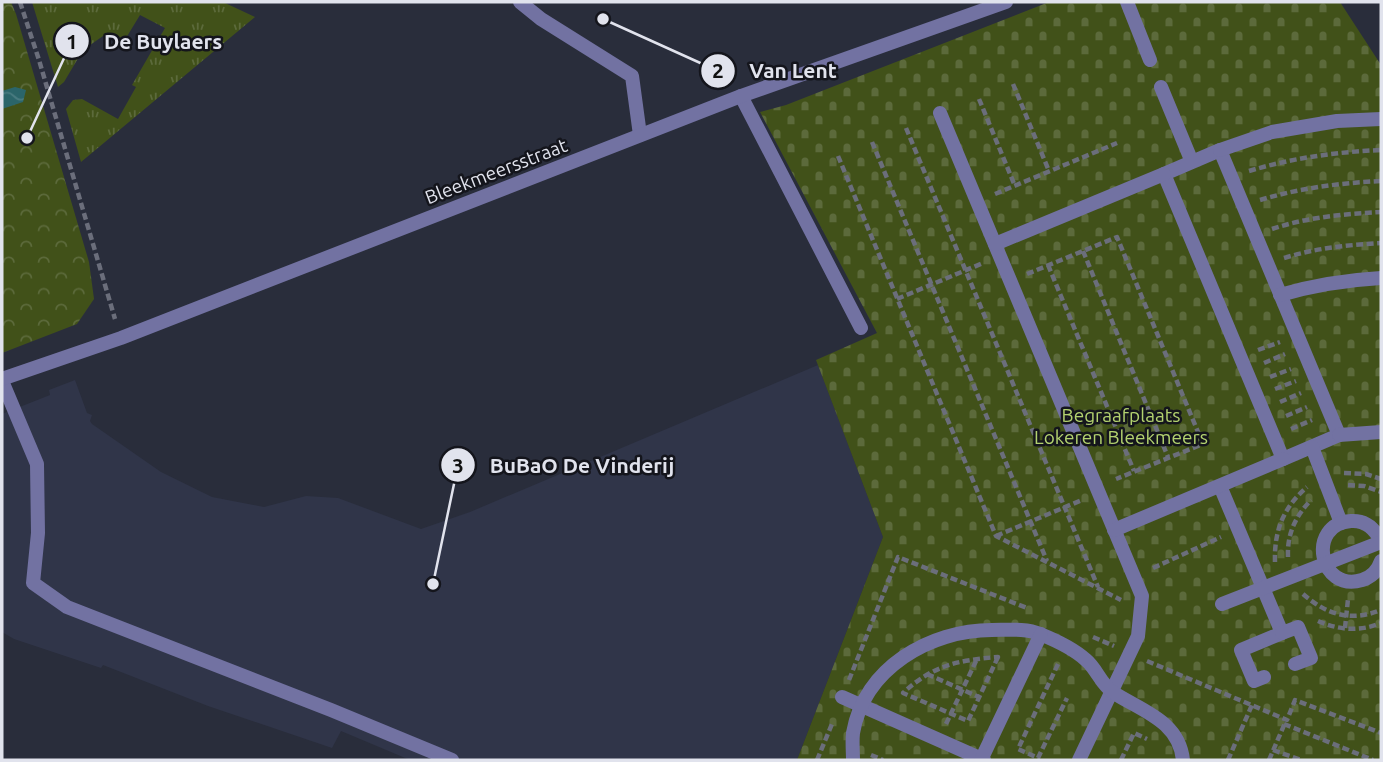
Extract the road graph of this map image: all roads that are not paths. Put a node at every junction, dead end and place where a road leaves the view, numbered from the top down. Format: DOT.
graph roads {
  1 [pos="520,2"];
  2 [pos="1006,2"];
  3 [pos="1127,2"];
  4 [pos="1150,60"];
  5 [pos="1161,87"];
  6 [pos="741,96"];
  7 [pos="940,113"];
  8 [pos="1381,119"];
  9 [pos="640,135"];
  10 [pos="1220,150"];
  11 [pos="1192,162"];
  12 [pos="1164,174"];
  13 [pos="997,250"];
  14 [pos="1381,278"];
  15 [pos="1280,295"];
  16 [pos="861,328"];
  17 [pos="2,380"];
  18 [pos="1381,432"];
  19 [pos="1339,435"];
  20 [pos="1312,447"];
  21 [pos="1283,459"];
  22 [pos="1220,486"];
  23 [pos="1341,523"];
  24 [pos="1114,530"];
  25 [pos="1381,541"];
  26 [pos="1381,561"];
  27 [pos="1325,564"];
  28 [pos="1263,588"];
  29 [pos="1222,604"];
  30 [pos="1041,634"];
  31 [pos="1282,634"];
  32 [pos="1295,664"];
  33 [pos="1264,677"];
  34 [pos="1112,692"];
  35 [pos="842,697"];
  36 [pos="862,706"];
  37 [pos="452,760"];
  38 [pos="853,760"];
  39 [pos="982,760"];
  40 [pos="1079,760"];
  41 [pos="1183,760"];
  1 -- 9 [label="street"];
  2 -- 6 [label="street, Bleekmeersstraat"];
  3 -- 4 [label="street"];
  5 -- 11 [label="street"];
  6 -- 9 [label="street, Bleekmeersstraat"];
  6 -- 16 [label="street"];
  7 -- 13 [label="street"];
  8 -- 10 [label="street"];
  9 -- 17 [label="street, Bleekmeersstraat"];
  10 -- 11 [label="street"];
  10 -- 15 [label="street"];
  11 -- 12 [label="street"];
  12 -- 13 [label="street"];
  12 -- 21 [label="street"];
  13 -- 24 [label="street"];
  14 -- 15 [label="street"];
  15 -- 19 [label="street"];
  17 -- 37 [label="street"];
  18 -- 19 [label="street"];
  19 -- 20 [label="street"];
  20 -- 21 [label="street"];
  20 -- 23 [label="street"];
  21 -- 22 [label="street"];
  22 -- 24 [label="street"];
  22 -- 28 [label="street"];
  23 -- 25 [label="street"];
  23 -- 27 [label="street"];
  24 -- 34 [label="street"];
  25 -- 27 [label="street"];
  26 -- 27 [label="street"];
  27 -- 28 [label="street"];
  28 -- 29 [label="street"];
  28 -- 31 [label="street"];
  30 -- 34 [label="street"];
  30 -- 36 [label="street"];
  30 -- 39 [label="street"];
  31 -- 32 [label="street"];
  31 -- 33 [label="street"];
  34 -- 40 [label="street"];
  34 -- 41 [label="street"];
  35 -- 36 [label="street"];
  36 -- 38 [label="street"];
  36 -- 39 [label="street"];
}
